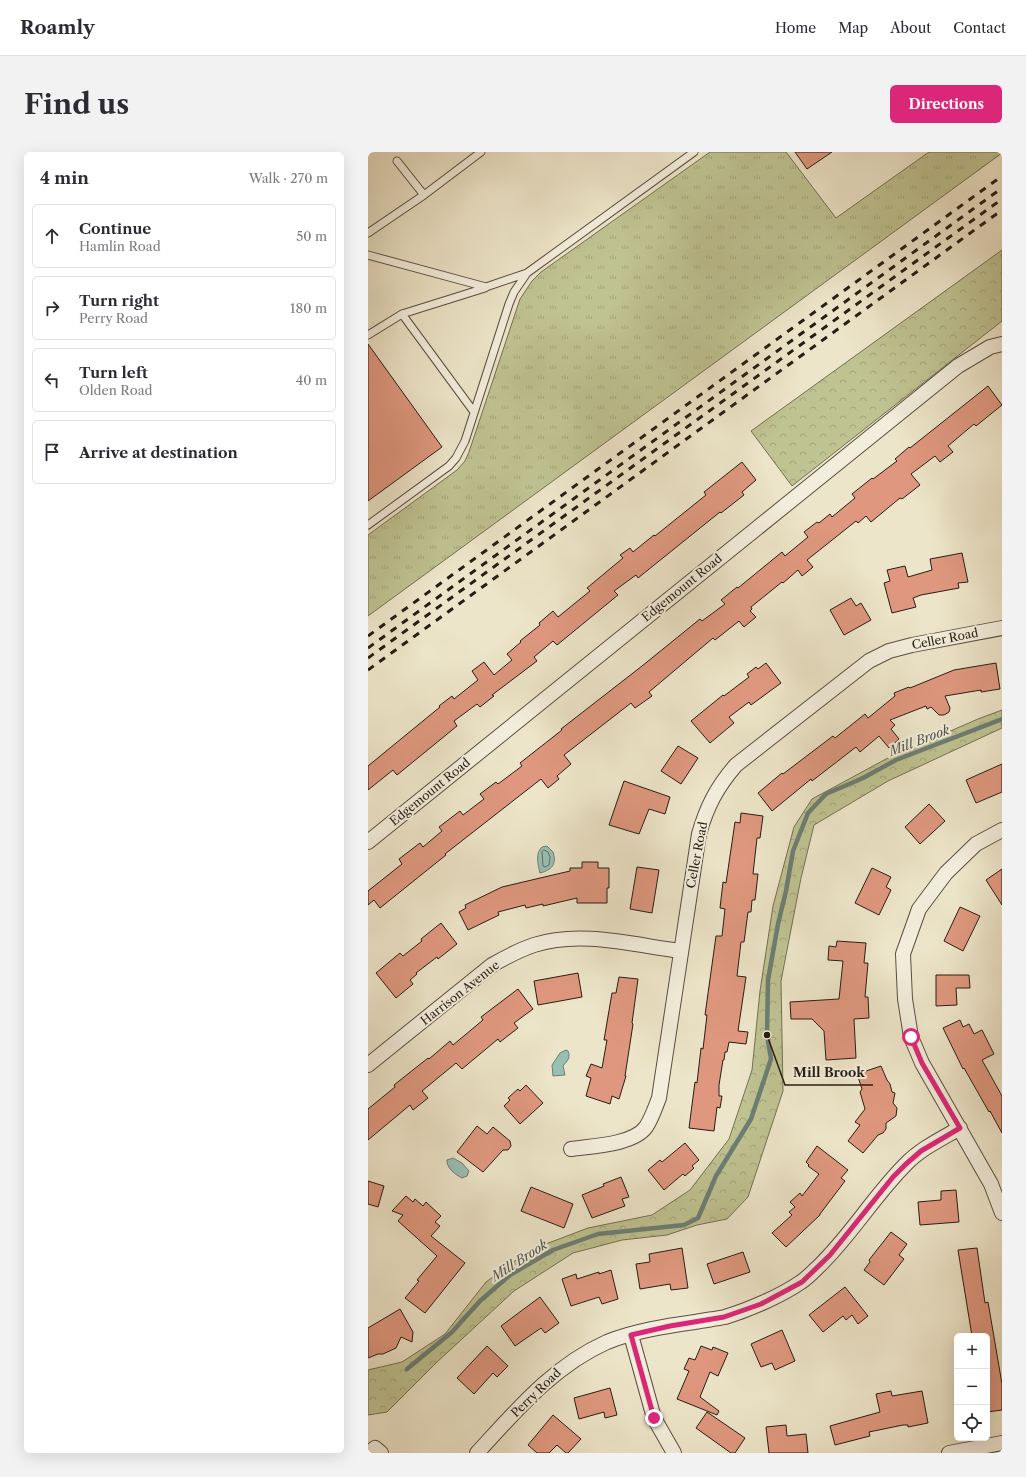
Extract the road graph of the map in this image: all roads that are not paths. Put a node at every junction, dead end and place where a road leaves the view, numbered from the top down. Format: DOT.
graph roads {
  1 [pos="481,152"];
  2 [pos="694,152"];
  3 [pos="397,161"];
  4 [pos="424,195"];
  5 [pos="368,233"];
  6 [pos="368,255"];
  7 [pos="527,272"];
  8 [pos="486,287"];
  9 [pos="402,314"];
  10 [pos="368,335"];
  11 [pos="1002,344"];
  12 [pos="474,412"];
  13 [pos="368,525"];
  14 [pos="1002,628"];
  15 [pos="1002,830"];
  16 [pos="368,842"];
  17 [pos="681,951"];
  18 [pos="368,1065"];
  19 [pos="960,1128"];
  20 [pos="571,1149"];
  21 [pos="1002,1213"];
  22 [pos="631,1335"];
  23 [pos="1002,1443"];
  24 [pos="478,1453"];
  25 [pos="674,1453"];
  26 [pos="949,1453"];
  1 -- 4 [label="lane"];
  2 -- 7 [label="lane"];
  3 -- 4 [label="lane"];
  4 -- 5 [label="lane"];
  6 -- 8 [label="lane"];
  7 -- 8 [label="lane"];
  7 -- 12 [label="lane"];
  8 -- 9 [label="lane"];
  9 -- 10 [label="lane"];
  9 -- 12 [label="lane"];
  11 -- 16 [label="street, Edgemount Road"];
  12 -- 13 [label="lane"];
  14 -- 17 [label="street, Celler Road"];
  15 -- 19 [label="street"];
  17 -- 18 [label="street, Harrison Avenue"];
  17 -- 20 [label="street, Celler Road"];
  19 -- 21 [label="street"];
  19 -- 22 [label="street, Perry Road"];
  22 -- 24 [label="street, Perry Road"];
  22 -- 25 [label="street"];
  23 -- 26 [label="street"];
}
